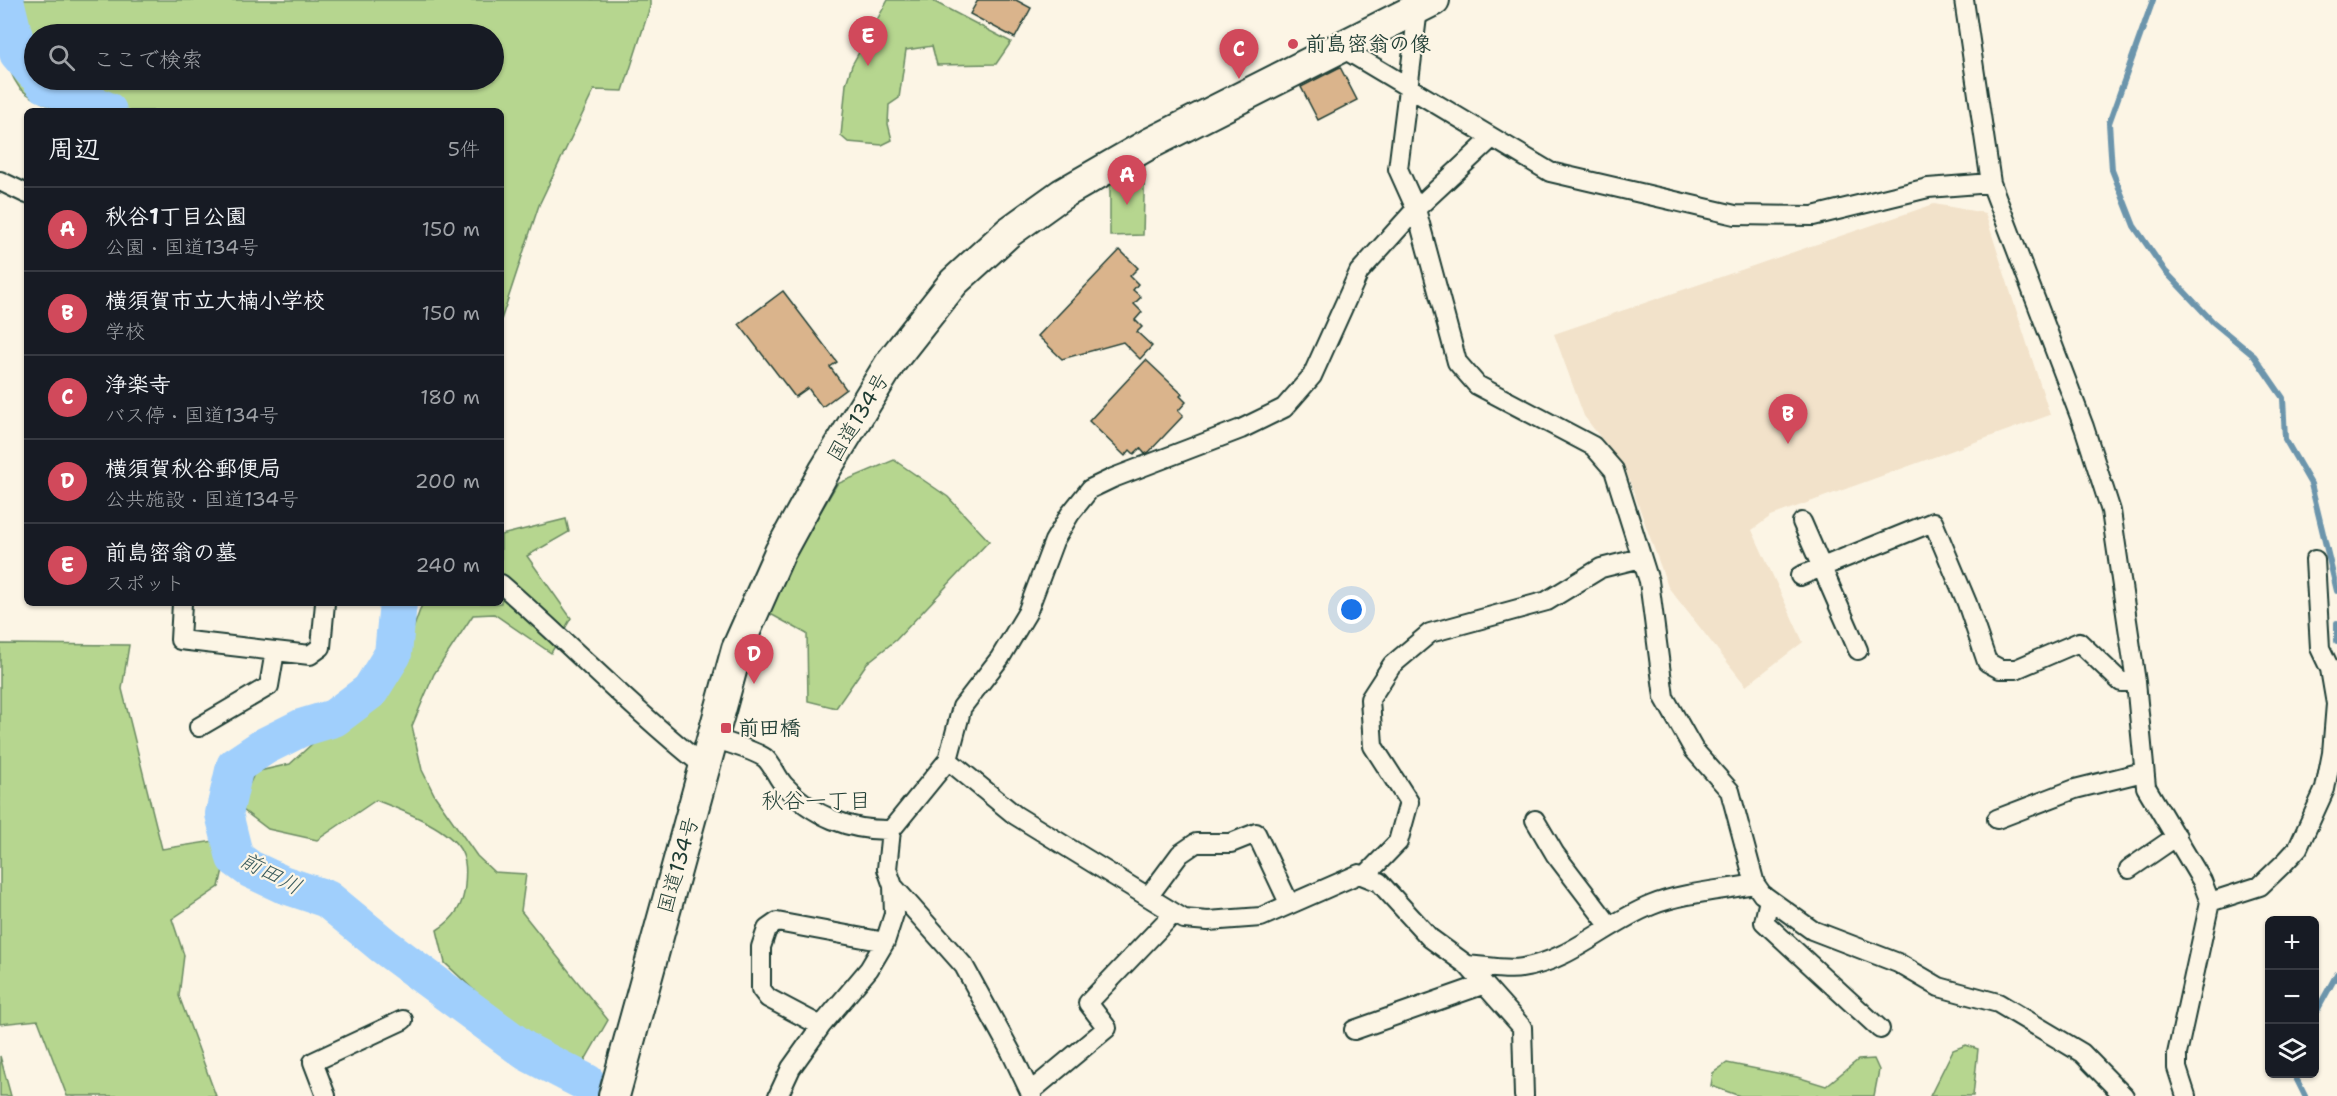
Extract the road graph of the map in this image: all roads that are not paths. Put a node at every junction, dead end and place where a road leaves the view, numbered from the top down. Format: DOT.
graph roads {
  1 [pos="1964,0"];
  2 [pos="1426,4"];
  3 [pos="1339,46"];
  4 [pos="1407,86"];
  5 [pos="1491,139"];
  6 [pos="0,181"];
  7 [pos="1991,183"];
  8 [pos="24,193"];
  9 [pos="1416,209"];
  10 [pos="1802,522"];
  11 [pos="1641,558"];
  12 [pos="2315,560"];
  13 [pos="1822,567"];
  14 [pos="1800,576"];
  15 [pos="504,587"];
  16 [pos="182,606"];
  17 [pos="325,606"];
  18 [pos="1858,650"];
  19 [pos="275,651"];
  20 [pos="2136,682"];
  21 [pos="200,727"];
  22 [pos="714,738"];
  23 [pos="948,759"];
  24 [pos="706,768"];
  25 [pos="2143,772"];
  26 [pos="1997,819"];
  27 [pos="1535,820"];
  28 [pos="891,830"];
  29 [pos="2177,836"];
  30 [pos="2129,869"];
  31 [pos="1366,875"];
  32 [pos="1755,884"];
  33 [pos="893,886"];
  34 [pos="1148,897"];
  35 [pos="1769,900"];
  36 [pos="2210,902"];
  37 [pos="1289,903"];
  38 [pos="1174,913"];
  39 [pos="1609,924"];
  40 [pos="885,942"];
  41 [pos="1467,965"];
  42 [pos="1482,985"];
  43 [pos="403,1020"];
  44 [pos="821,1026"];
  45 [pos="1880,1029"];
  46 [pos="1354,1030"];
  47 [pos="1031,1094"];
  48 [pos="326,1096"];
  49 [pos="614,1096"];
  50 [pos="778,1096"];
  51 [pos="1524,1096"];
  52 [pos="2124,1096"];
  53 [pos="2186,1096"];
  1 -- 7 [label="street"];
  2 -- 3 [label="highway, 国道134号"];
  2 -- 4 [label="street"];
  3 -- 4 [label="street"];
  3 -- 22 [label="highway, 国道134号"];
  4 -- 5 [label="street"];
  4 -- 9 [label="street"];
  5 -- 7 [label="street"];
  5 -- 9 [label="street"];
  6 -- 8 [label="street"];
  7 -- 20 [label="street"];
  9 -- 11 [label="street"];
  9 -- 23 [label="street"];
  10 -- 13 [label="street"];
  11 -- 31 [label="street"];
  11 -- 32 [label="street"];
  12 -- 36 [label="street"];
  13 -- 14 [label="street"];
  13 -- 18 [label="street"];
  13 -- 20 [label="street"];
  15 -- 24 [label="street"];
  16 -- 19 [label="street"];
  17 -- 19 [label="street"];
  19 -- 21 [label="street"];
  20 -- 25 [label="street"];
  22 -- 24 [label="highway, 国道134号"];
  22 -- 28 [label="street"];
  23 -- 28 [label="street"];
  23 -- 34 [label="street"];
  24 -- 49 [label="highway, 国道134号"];
  25 -- 26 [label="street"];
  25 -- 29 [label="street"];
  27 -- 39 [label="street"];
  28 -- 33 [label="street"];
  29 -- 30 [label="street"];
  29 -- 36 [label="street"];
  31 -- 37 [label="street"];
  31 -- 41 [label="street"];
  32 -- 35 [label="street"];
  32 -- 39 [label="street"];
  33 -- 40 [label="street"];
  33 -- 47 [label="street"];
  34 -- 37 [label="street"];
  34 -- 38 [label="street"];
  35 -- 45 [label="street"];
  35 -- 52 [label="street"];
  36 -- 53 [label="street"];
  37 -- 38 [label="street"];
  38 -- 47 [label="street"];
  39 -- 41 [label="street"];
  40 -- 44 [label="street"];
  40 -- 44 [label="street"];
  41 -- 42 [label="street"];
  42 -- 46 [label="street"];
  42 -- 51 [label="street"];
  43 -- 48 [label="street"];
  44 -- 50 [label="street"];
}
